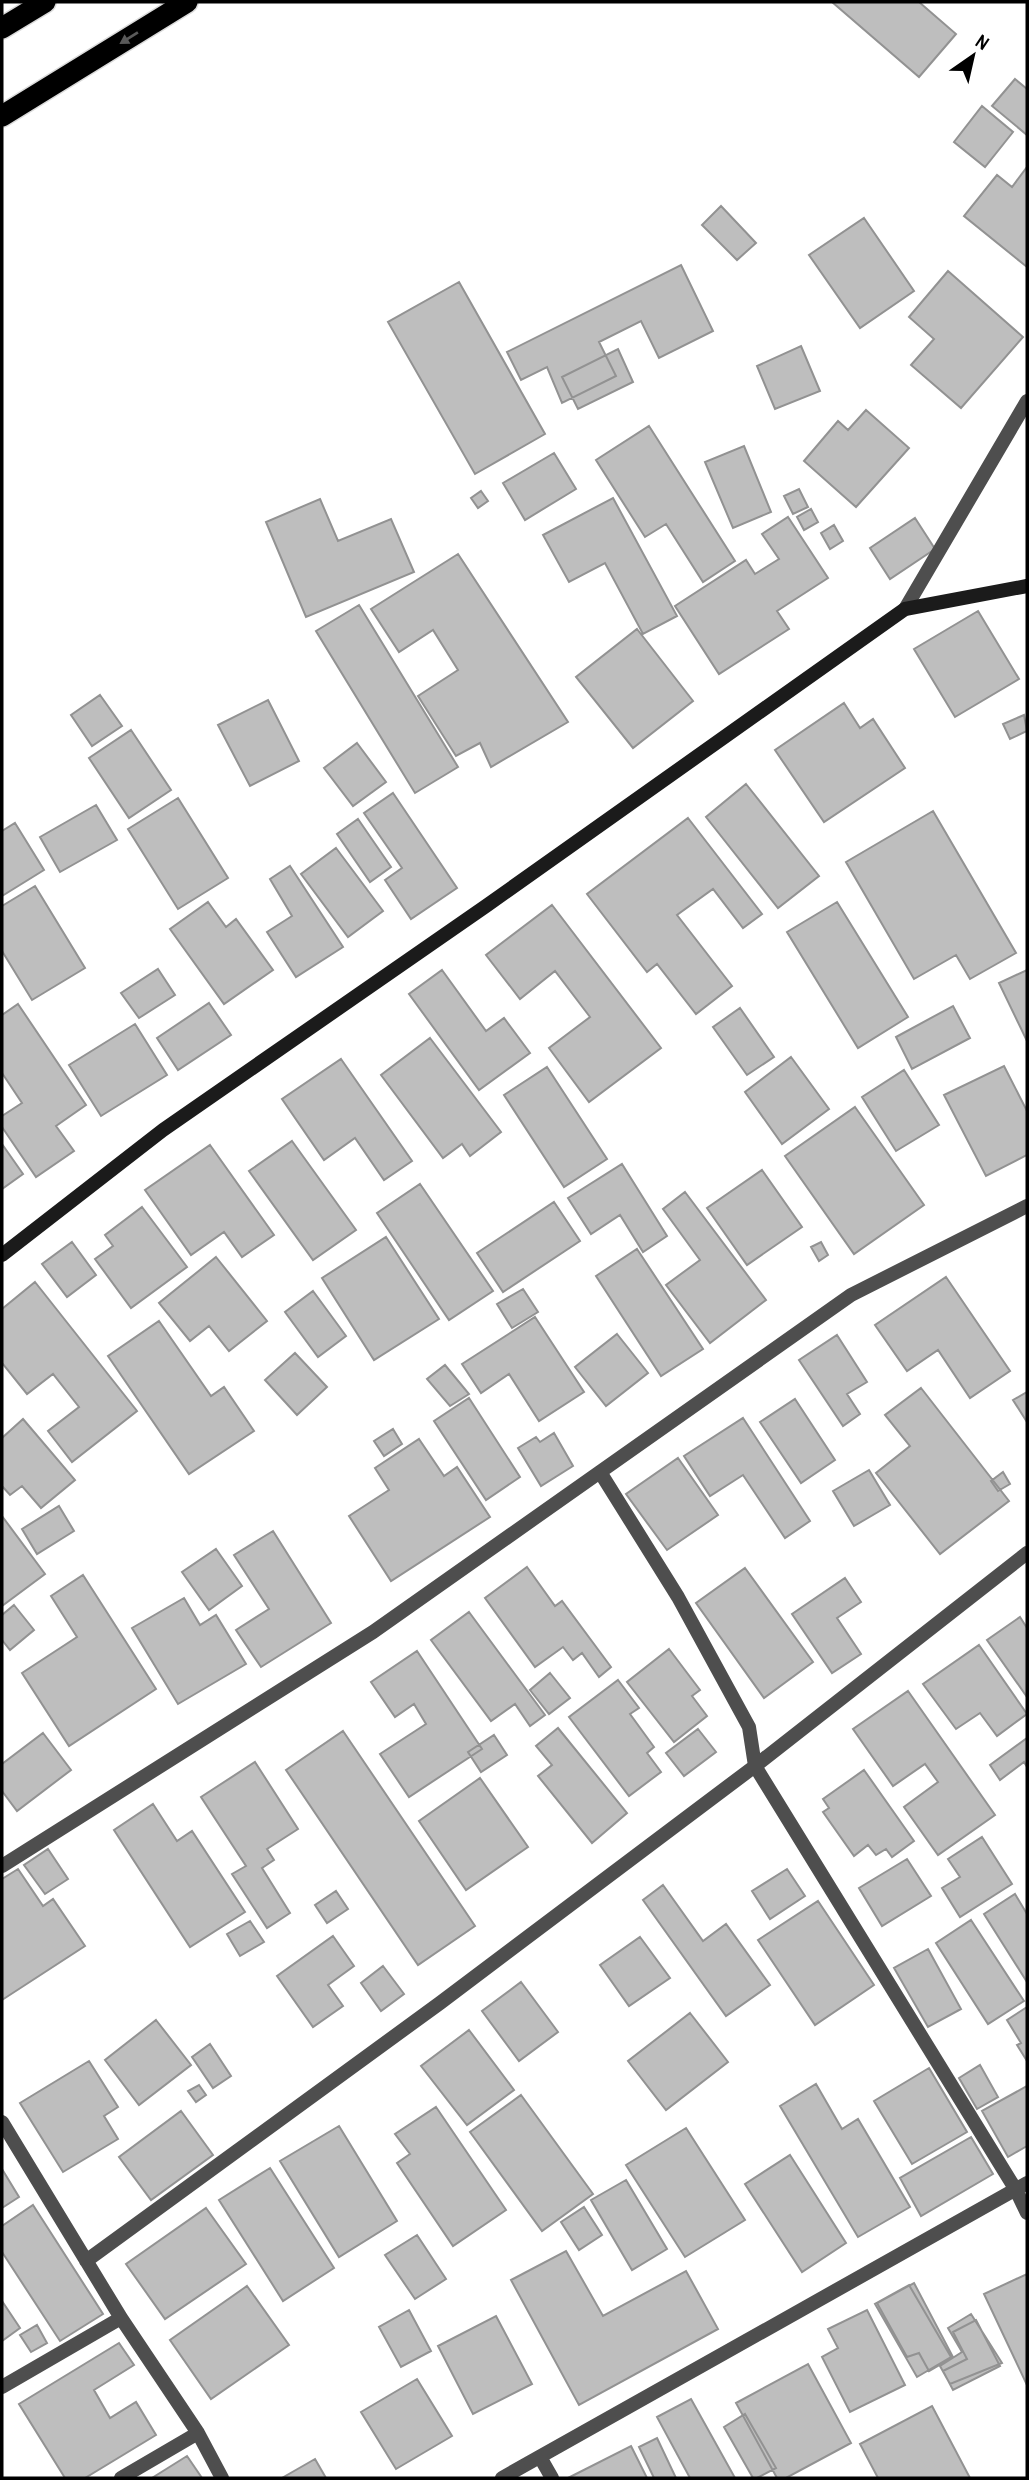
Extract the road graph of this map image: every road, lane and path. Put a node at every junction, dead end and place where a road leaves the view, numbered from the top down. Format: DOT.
graph roads {
  1 [pos="46,2"];
  2 [pos="187,2"];
  3 [pos="2,28"];
  4 [pos="2,116"];
  5 [pos="1027,401"];
  6 [pos="1027,586"];
  7 [pos="905,609"];
  8 [pos="1027,1206"];
  9 [pos="2,1255"];
  10 [pos="600,1472"];
  11 [pos="1027,1553"];
  12 [pos="755,1766"];
  13 [pos="2,1866"];
  14 [pos="2,2122"];
  15 [pos="1022,2186"];
  16 [pos="1027,2213"];
  17 [pos="86,2262"];
  18 [pos="121,2318"];
  19 [pos="2,2387"];
  20 [pos="198,2433"];
  21 [pos="540,2457"];
  22 [pos="121,2478"];
  23 [pos="222,2478"];
  24 [pos="502,2478"];
  25 [pos="552,2478"];
  1 -- 3 [label="highway"];
  2 -- 4 [label="highway, one-way"];
  5 -- 7 [label="street"];
  6 -- 7 [label="street"];
  7 -- 9 [label="street"];
  8 -- 10 [label="street"];
  10 -- 12 [label="street"];
  10 -- 13 [label="street"];
  11 -- 12 [label="street"];
  12 -- 15 [label="street"];
  12 -- 17 [label="street"];
  14 -- 17 [label="street"];
  15 -- 16 [label="street"];
  15 -- 21 [label="street"];
  17 -- 18 [label="street"];
  18 -- 19 [label="street"];
  18 -- 20 [label="street"];
  20 -- 22 [label="street"];
  20 -- 23 [label="street"];
  21 -- 24 [label="street"];
  21 -- 25 [label="street"];
}
